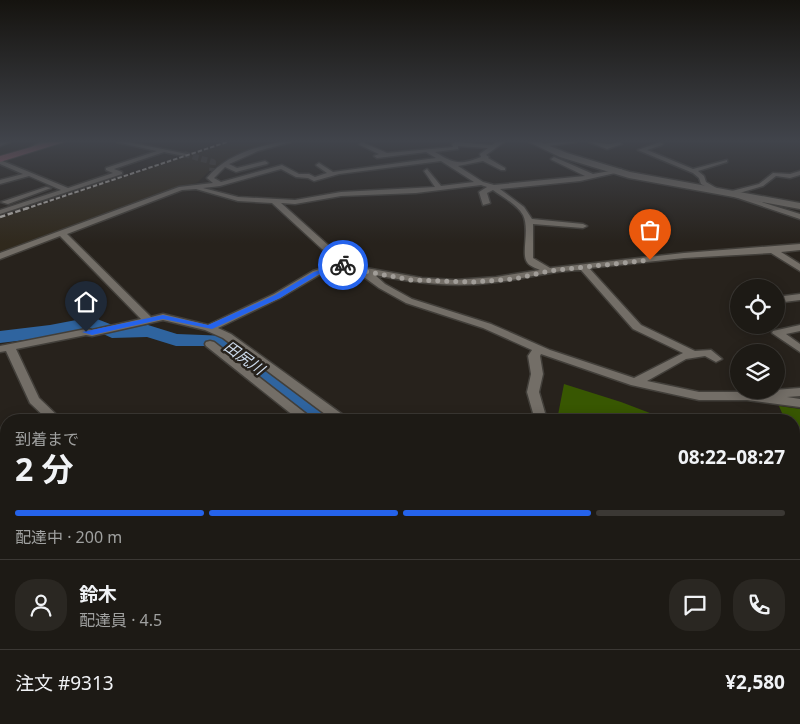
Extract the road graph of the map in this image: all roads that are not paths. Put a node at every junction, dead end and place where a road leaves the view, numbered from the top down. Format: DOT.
graph roads {
  1 [pos="23,176"];
  2 [pos="34,176"];
  3 [pos="111,176"];
  4 [pos="207,176"];
  5 [pos="212,176"];
  6 [pos="250,176"];
  7 [pos="298,176"];
  8 [pos="344,176"];
  9 [pos="430,176"];
  10 [pos="471,176"];
  11 [pos="598,176"];
  12 [pos="644,176"];
  13 [pos="700,176"];
  14 [pos="773,176"];
  15 [pos="337,177"];
  16 [pos="593,177"];
  17 [pos="771,178"];
  18 [pos="0,182"];
  19 [pos="481,182"];
  20 [pos="794,183"];
  21 [pos="220,184"];
  22 [pos="57,185"];
  23 [pos="196,186"];
  24 [pos="493,187"];
  25 [pos="438,188"];
  26 [pos="68,190"];
  27 [pos="724,192"];
  28 [pos="341,194"];
  29 [pos="4,202"];
  30 [pos="275,202"];
  31 [pos="486,203"];
  32 [pos="800,206"];
  33 [pos="0,212"];
  34 [pos="800,217"];
  35 [pos="530,221"];
  36 [pos="583,226"];
  37 [pos="62,233"];
  38 [pos="800,247"];
  39 [pos="774,251"];
  40 [pos="0,256"];
  41 [pos="351,262"];
  42 [pos="584,268"];
  43 [pos="800,268"];
  44 [pos="364,271"];
  45 [pos="549,271"];
  46 [pos="800,298"];
  47 [pos="785,299"];
  48 [pos="147,319"];
  49 [pos="209,328"];
  50 [pos="800,328"];
  51 [pos="210,344"];
  52 [pos="5,348"];
  53 [pos="538,349"];
  54 [pos="800,349"];
  55 [pos="693,354"];
  56 [pos="716,359"];
  57 [pos="635,382"];
  58 [pos="800,392"];
  59 [pos="785,393"];
  60 [pos="730,396"];
  61 [pos="770,399"];
  62 [pos="800,403"];
  63 [pos="49,414"];
  64 [pos="300,414"];
  65 [pos="334,414"];
  66 [pos="539,414"];
  1 -- 18 [label="street"];
  2 -- 22 [label="street"];
  3 -- 26 [label="street"];
  4 -- 23 [label="street"];
  5 -- 21 [label="street"];
  6 -- 21 [label="street"];
  7 -- 15 [label="street"];
  8 -- 15 [label="street"];
  9 -- 25 [label="street"];
  10 -- 19 [label="street"];
  11 -- 16 [label="street"];
  12 -- 27 [label="main road"];
  13 -- 27 [label="street"];
  14 -- 17 [label="street"];
  15 -- 28 [label="street"];
  16 -- 24 [label="street"];
  17 -- 20 [label="street"];
  17 -- 27 [label="street"];
  19 -- 24 [label="street"];
  19 -- 25 [label="street"];
  21 -- 23 [label="street"];
  22 -- 26 [label="street"];
  22 -- 29 [label="street"];
  23 -- 30 [label="street"];
  23 -- 37 [label="street"];
  24 -- 31 [label="street"];
  24 -- 35 [label="street"];
  25 -- 28 [label="street"];
  26 -- 33 [label="street"];
  27 -- 32 [label="main road"];
  27 -- 34 [label="street"];
  28 -- 30 [label="street"];
  30 -- 41 [label="street"];
  35 -- 36 [label="street"];
  35 -- 45 [label="street"];
  37 -- 40 [label="street"];
  37 -- 48 [label="street"];
  38 -- 39 [label="street"];
  39 -- 42 [label="street"];
  39 -- 43 [label="street"];
  41 -- 44 [label="street"];
  41 -- 49 [label="street"];
  42 -- 45 [label="street"];
  42 -- 55 [label="street"];
  44 -- 45 [label="street"];
  44 -- 53 [label="street"];
  46 -- 47 [label="street"];
  48 -- 49 [label="street"];
  48 -- 52 [label="street"];
  49 -- 65 [label="street"];
  50 -- 54 [label="street"];
  51 -- 64 [label="street"];
  52 -- 63 [label="street"];
  53 -- 57 [label="street"];
  53 -- 66 [label="street"];
  55 -- 56 [label="street"];
  55 -- 57 [label="street"];
  57 -- 60 [label="street"];
  58 -- 59 [label="street"];
  61 -- 62 [label="street"];
}
